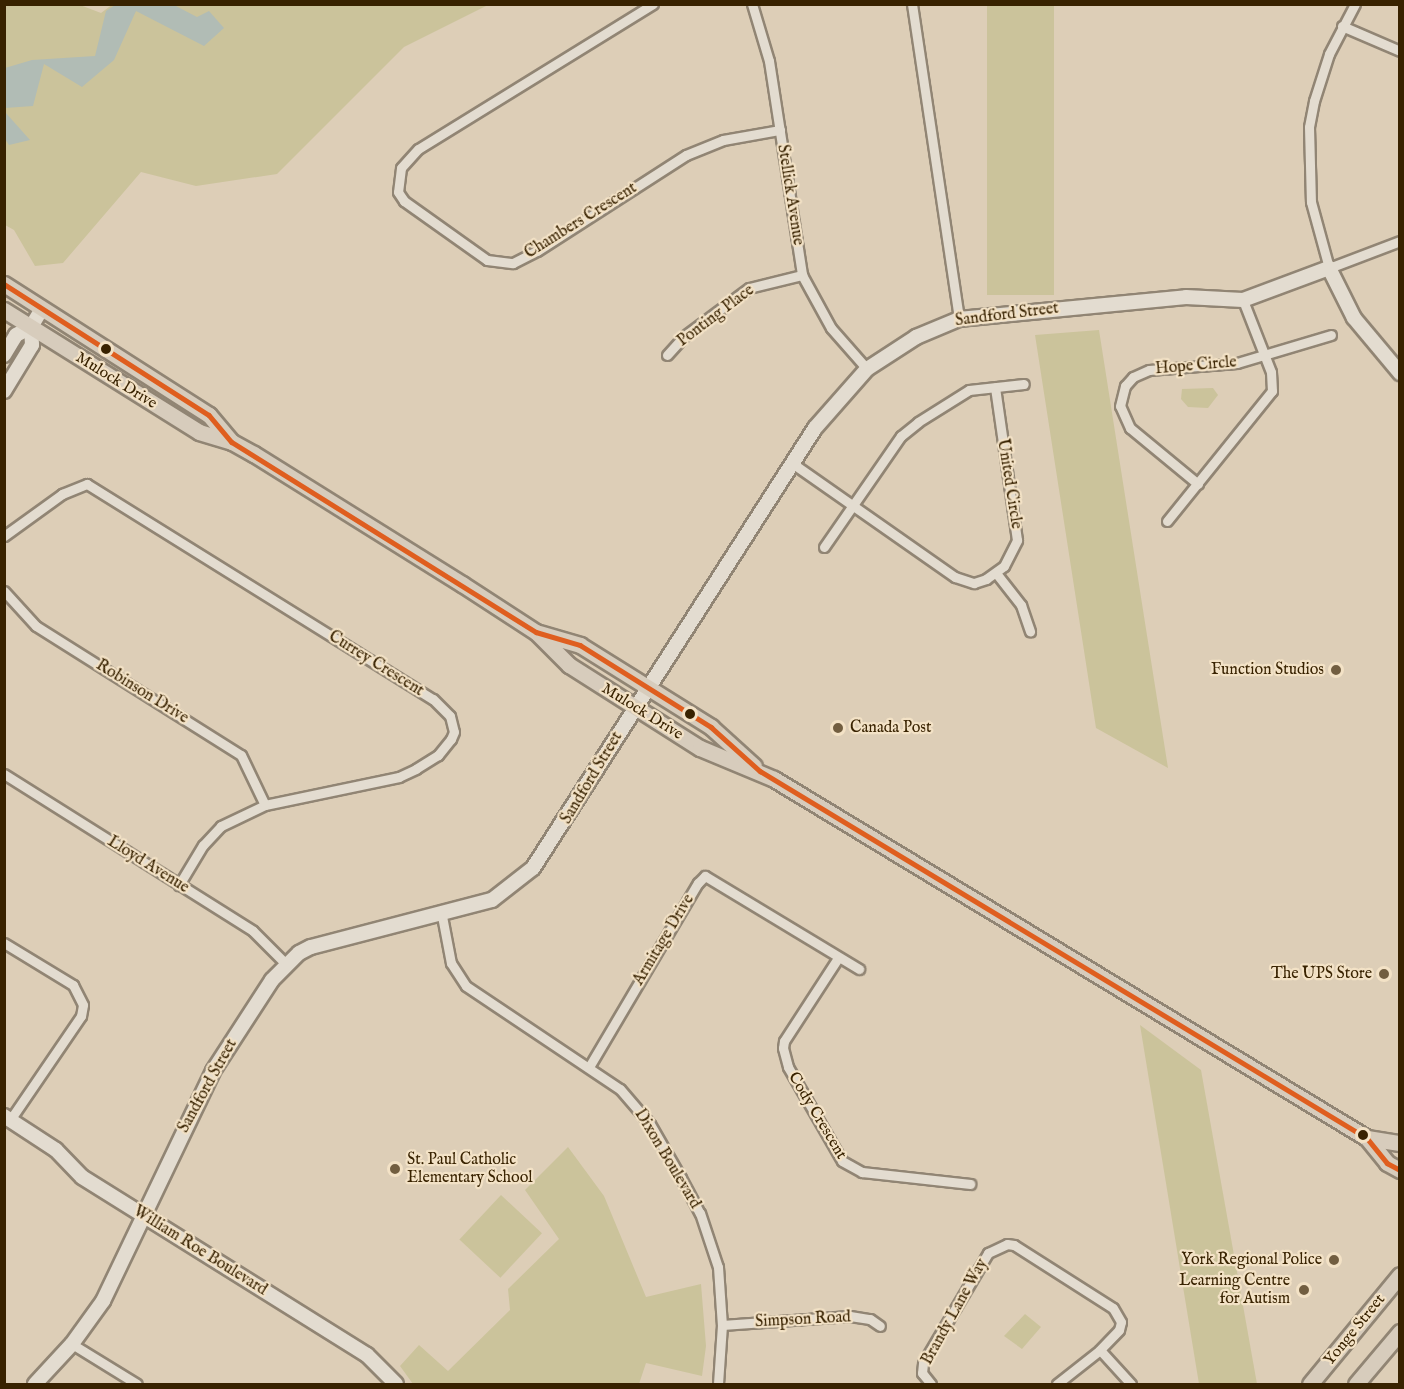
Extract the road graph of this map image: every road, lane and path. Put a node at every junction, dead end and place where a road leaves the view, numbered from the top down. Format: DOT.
graph roads {
  1 [pos="653,4"];
  2 [pos="752,4"];
  3 [pos="912,4"];
  4 [pos="1355,4"];
  5 [pos="1342,26"];
  6 [pos="1400,51"];
  7 [pos="780,130"];
  8 [pos="1400,241"];
  9 [pos="1329,268"];
  10 [pos="802,275"];
  11 [pos="4,284"];
  12 [pos="1243,300"];
  13 [pos="42,309"];
  14 [pos="4,310"];
  15 [pos="958,319"];
  16 [pos="31,327"];
  17 [pos="1331,335"];
  18 [pos="4,355"];
  19 [pos="667,355"];
  20 [pos="1263,357"];
  21 [pos="867,369"];
  22 [pos="1400,373"];
  23 [pos="1024,384"];
  24 [pos="995,388"];
  25 [pos="4,391"];
  26 [pos="232,442"];
  27 [pos="792,463"];
  28 [pos="1198,484"];
  29 [pos="850,507"];
  30 [pos="1167,521"];
  31 [pos="4,536"];
  32 [pos="824,547"];
  33 [pos="996,573"];
  34 [pos="4,591"];
  35 [pos="1030,631"];
  36 [pos="536,632"];
  37 [pos="648,688"];
  38 [pos="635,707"];
  39 [pos="760,771"];
  40 [pos="4,774"];
  41 [pos="265,805"];
  42 [pos="179,885"];
  43 [pos="442,916"];
  44 [pos="4,943"];
  45 [pos="838,958"];
  46 [pos="285,964"];
  47 [pos="859,969"];
  48 [pos="588,1067"];
  49 [pos="7,1118"];
  50 [pos="1367,1138"];
  51 [pos="1400,1143"];
  52 [pos="1400,1170"];
  53 [pos="970,1184"];
  54 [pos="144,1216"];
  55 [pos="1400,1275"];
  56 [pos="722,1325"];
  57 [pos="880,1326"];
  58 [pos="1400,1332"];
  59 [pos="72,1344"];
  60 [pos="1100,1350"];
  61 [pos="35,1384"];
  62 [pos="136,1384"];
  63 [pos="396,1384"];
  64 [pos="718,1384"];
  65 [pos="931,1384"];
  66 [pos="1057,1384"];
  67 [pos="1131,1384"];
  68 [pos="1310,1384"];
  69 [pos="1356,1384"];
  1 -- 7 [label="street, Chambers Crescent"];
  2 -- 7 [label="street, Stellick Avenue"];
  3 -- 15 [label="street"];
  4 -- 5 [label="street"];
  5 -- 6 [label="street"];
  5 -- 9 [label="street"];
  7 -- 10 [label="street, Stellick Avenue"];
  8 -- 9 [label="street"];
  9 -- 12 [label="street, Sandford Street"];
  9 -- 22 [label="street"];
  10 -- 19 [label="street, Ponting Place"];
  10 -- 21 [label="street, Stellick Avenue"];
  11 -- 13 [label="main road, Mulock Drive"];
  12 -- 15 [label="street, Sandford Street"];
  12 -- 20 [label="street, Hope Circle"];
  13 -- 16 [label="street"];
  13 -- 26 [label="main road, Mulock Drive"];
  14 -- 16 [label="main road, Mulock Drive"];
  15 -- 21 [label="street, Sandford Street"];
  16 -- 18 [label="street"];
  16 -- 25 [label="street"];
  16 -- 26 [label="main road, Mulock Drive"];
  17 -- 20 [label="street, Hope Circle"];
  20 -- 28 [label="street, Hope Circle"];
  20 -- 28 [label="street, Hope Circle"];
  21 -- 27 [label="street, Sandford Street"];
  23 -- 24 [label="street"];
  24 -- 29 [label="street"];
  24 -- 33 [label="street, United Circle"];
  26 -- 36 [label="main road, Mulock Drive"];
  27 -- 29 [label="street"];
  27 -- 37 [label="street, Sandford Street"];
  28 -- 30 [label="street, Hope Circle"];
  29 -- 32 [label="street"];
  29 -- 33 [label="street"];
  31 -- 41 [label="street, Currey Crescent"];
  33 -- 35 [label="street"];
  34 -- 41 [label="street, Robinson Drive"];
  36 -- 37 [label="main road, Mulock Drive"];
  36 -- 38 [label="main road, Mulock Drive"];
  37 -- 38 [label="street, Sandford Street"];
  37 -- 39 [label="main road, Mulock Drive"];
  38 -- 39 [label="main road, Mulock Drive"];
  38 -- 43 [label="street, Sandford Street"];
  39 -- 50 [label="main road, Mulock Drive"];
  40 -- 42 [label="street, Lloyd Avenue"];
  41 -- 42 [label="street, Currey Crescent"];
  42 -- 46 [label="street, Lloyd Avenue"];
  43 -- 46 [label="street, Sandford Street"];
  43 -- 48 [label="street, Dixon Boulevard"];
  44 -- 49 [label="street"];
  45 -- 47 [label="street, Armitage Drive"];
  45 -- 48 [label="street, Armitage Drive"];
  45 -- 53 [label="street, Cody Crescent"];
  46 -- 54 [label="street, Sandford Street"];
  48 -- 56 [label="street, Dixon Boulevard"];
  49 -- 54 [label="street, William Roe Boulevard"];
  50 -- 51 [label="main road, Mulock Drive"];
  50 -- 52 [label="main road, Mulock Drive"];
  54 -- 59 [label="street, Sandford Street"];
  54 -- 63 [label="street, William Roe Boulevard"];
  55 -- 68 [label="main road, Yonge Street"];
  56 -- 57 [label="street, Simpson Road"];
  56 -- 64 [label="street, Dixon Boulevard"];
  58 -- 69 [label="main road"];
  59 -- 61 [label="street, Sandford Street"];
  59 -- 62 [label="street"];
  60 -- 65 [label="street, Brandy Lane Way"];
  60 -- 66 [label="street, Brandy Lane Way"];
  60 -- 67 [label="street"];
}
